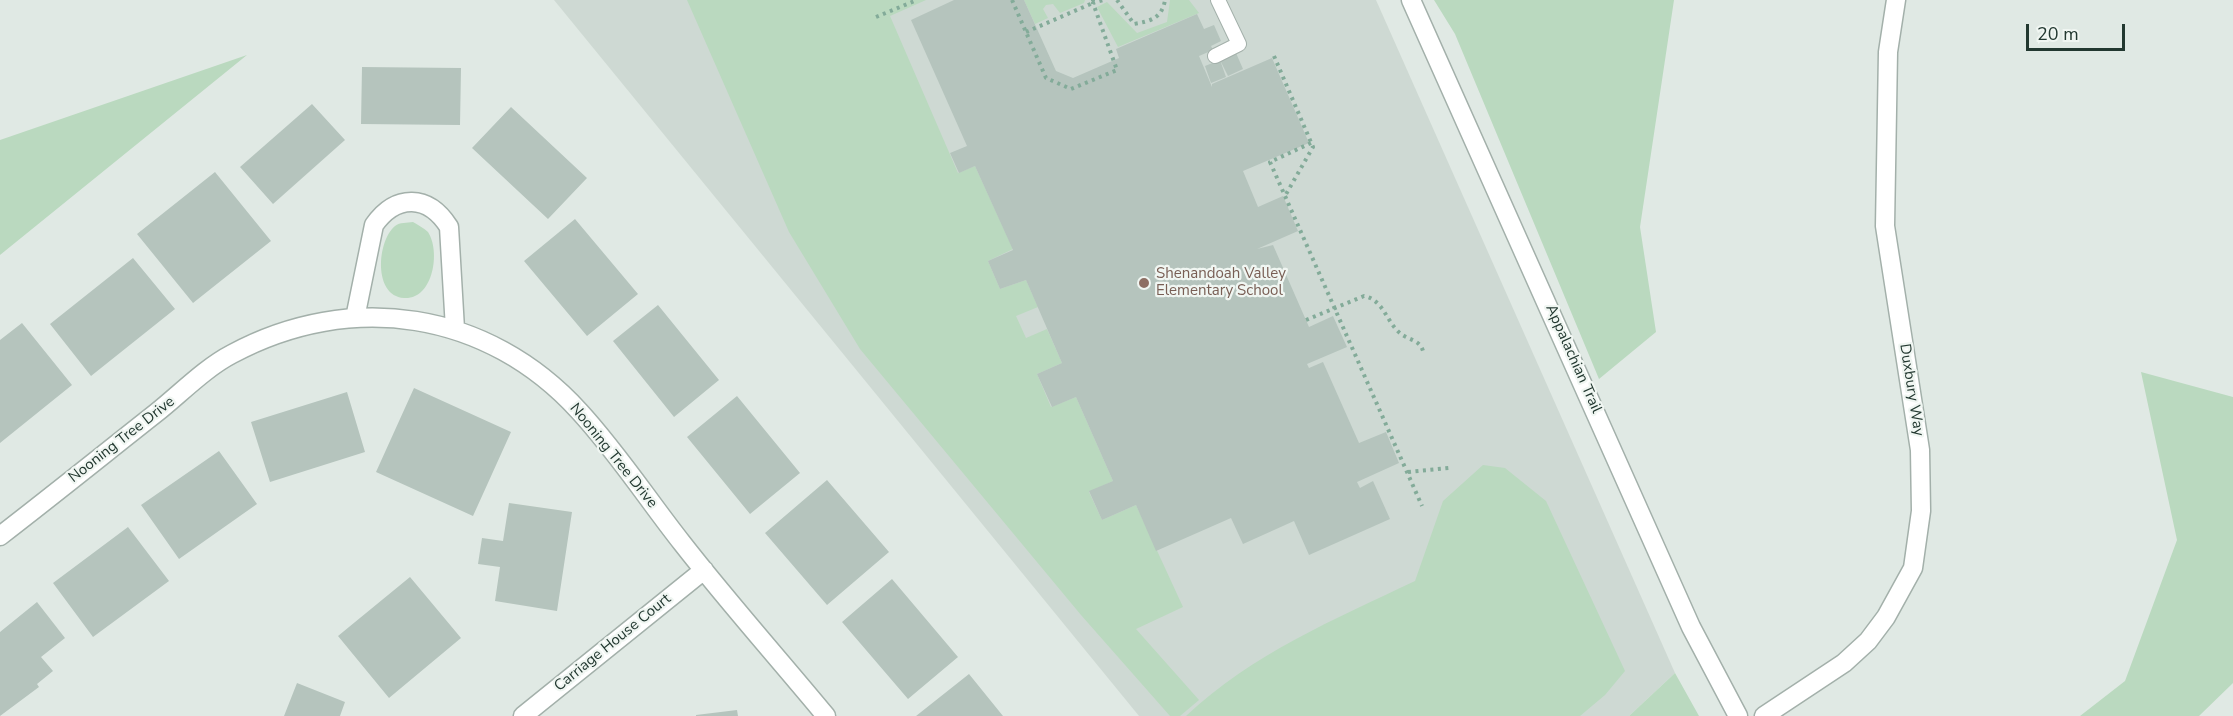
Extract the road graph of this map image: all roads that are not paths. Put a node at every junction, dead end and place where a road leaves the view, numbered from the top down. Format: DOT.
graph roads {
  1 [pos="1218,0"];
  2 [pos="1411,0"];
  3 [pos="1896,0"];
  4 [pos="1215,56"];
  5 [pos="355,318"];
  6 [pos="455,329"];
  7 [pos="0,536"];
  8 [pos="704,570"];
  9 [pos="523,716"];
  10 [pos="826,716"];
  11 [pos="1738,716"];
  12 [pos="1764,716"];
  1 -- 4 [label="lane"];
  2 -- 11 [label="street, Appalachian Trail"];
  3 -- 12 [label="street, Duxbury Way"];
  5 -- 6 [label="street, Nooning Tree Drive"];
  5 -- 6 [label="street"];
  5 -- 7 [label="street, Nooning Tree Drive"];
  6 -- 8 [label="street, Nooning Tree Drive"];
  8 -- 9 [label="street, Carriage House Court"];
  8 -- 10 [label="street, Nooning Tree Drive"];
}
